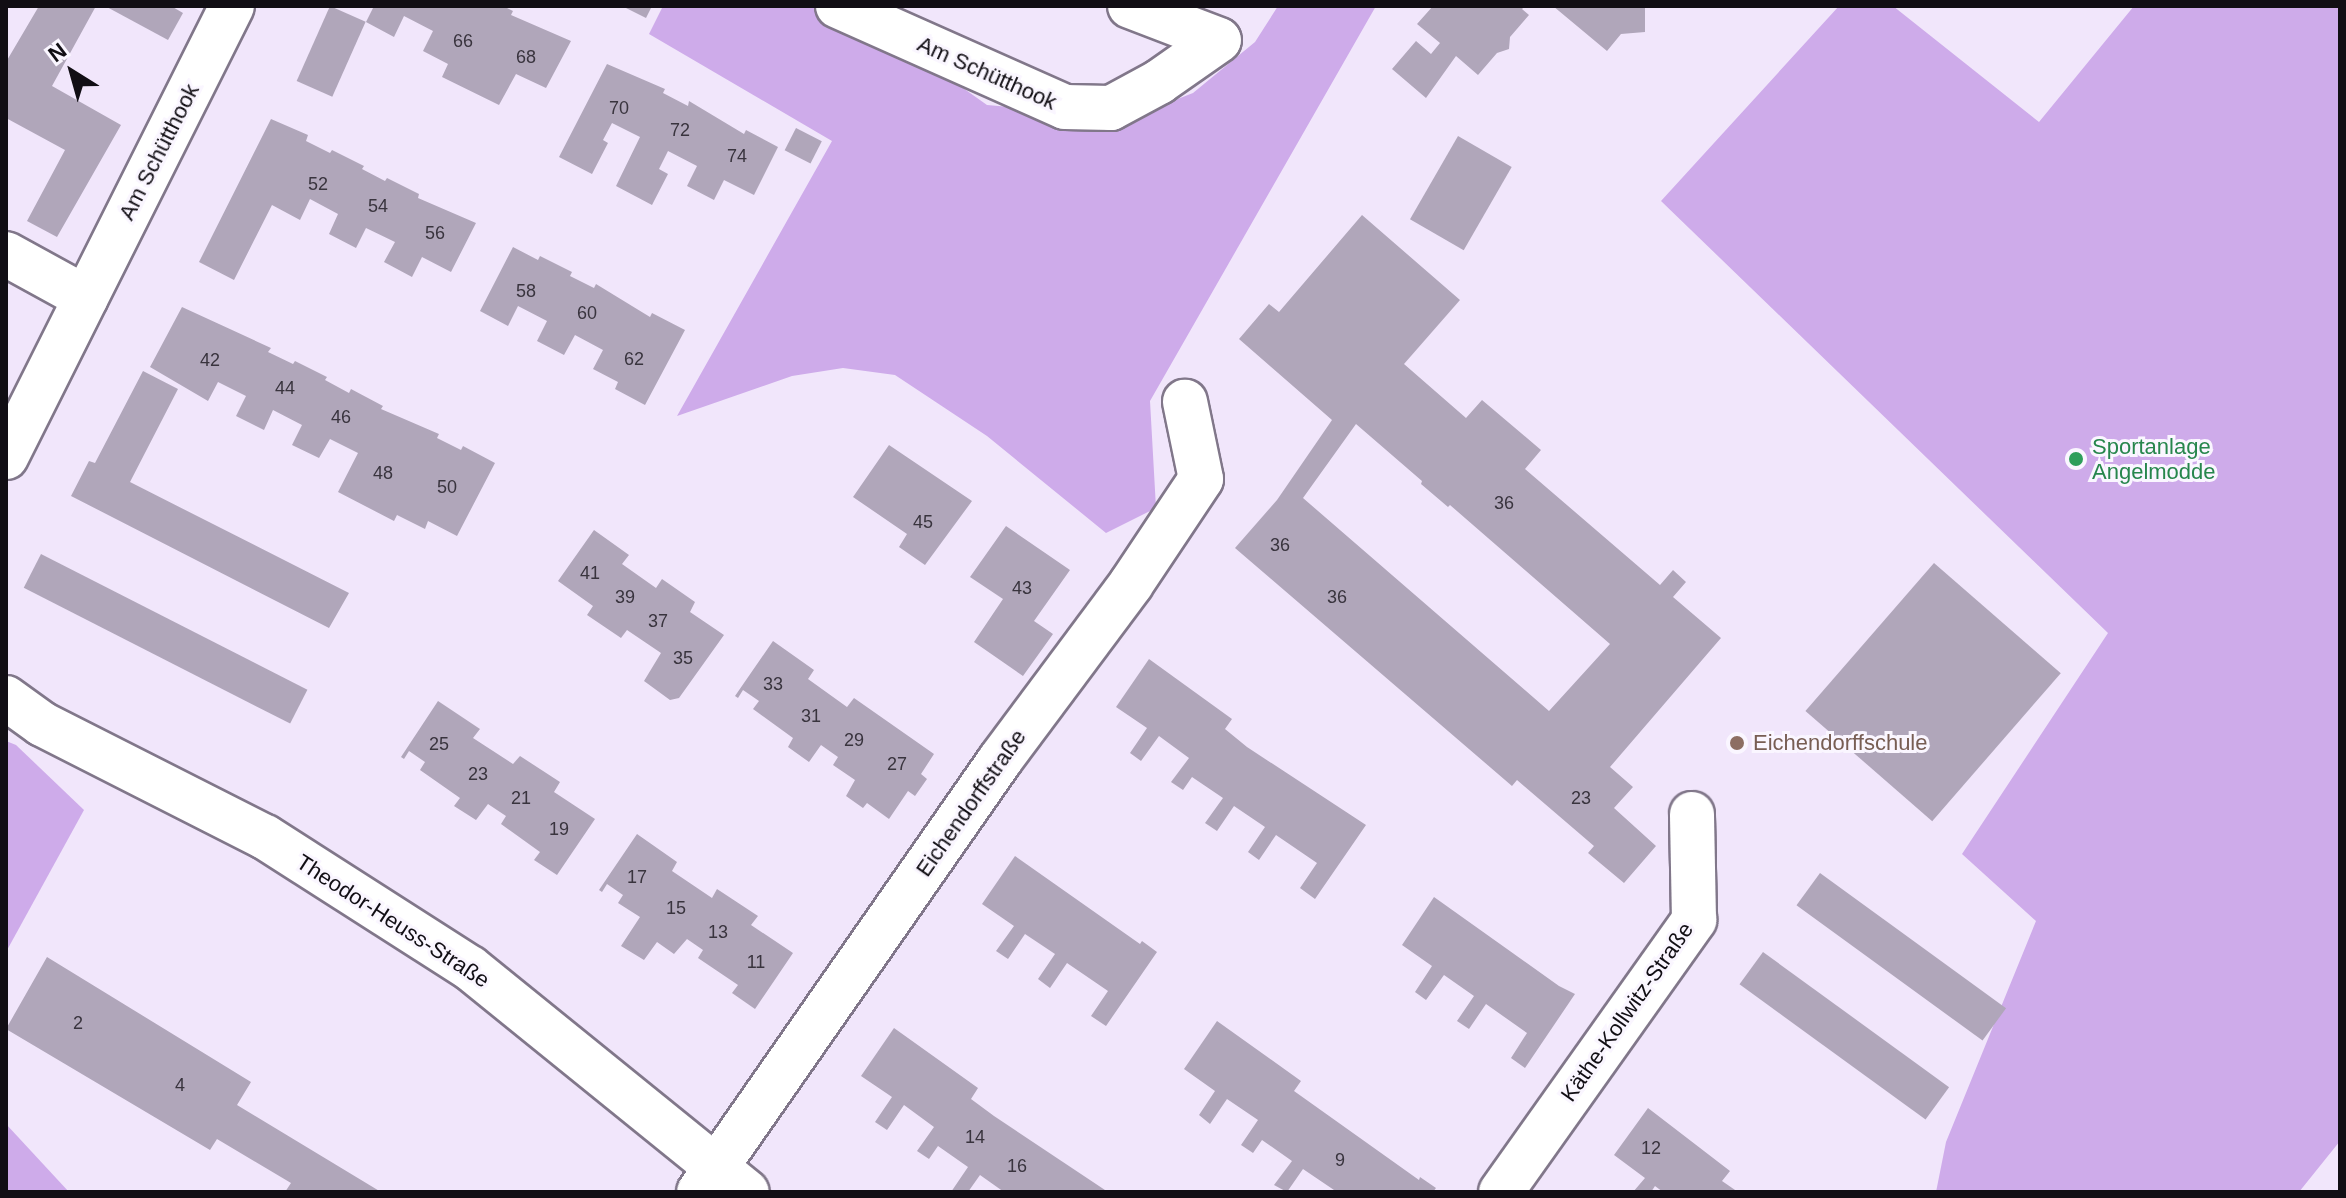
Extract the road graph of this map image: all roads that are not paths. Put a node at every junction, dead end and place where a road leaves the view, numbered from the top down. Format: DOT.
graph roads {
  1 [pos="232,6"];
  2 [pos="838,6"];
  3 [pos="1130,6"];
  4 [pos="6,254"];
  5 [pos="86,298"];
  6 [pos="1185,402"];
  7 [pos="6,457"];
  8 [pos="6,698"];
  9 [pos="1692,814"];
  10 [pos="721,1183"];
  11 [pos="1501,1192"];
  1 -- 5 [label="street, Am Schütthook"];
  2 -- 3 [label="street, Am Schütthook"];
  4 -- 5 [label="street"];
  5 -- 7 [label="street, Am Schütthook"];
  6 -- 10 [label="street, Eichendorffstraße"];
  8 -- 10 [label="street, Theodor-Heuss-Straße"];
  9 -- 11 [label="street, Käthe-Kollwitz-Straße"];
}
